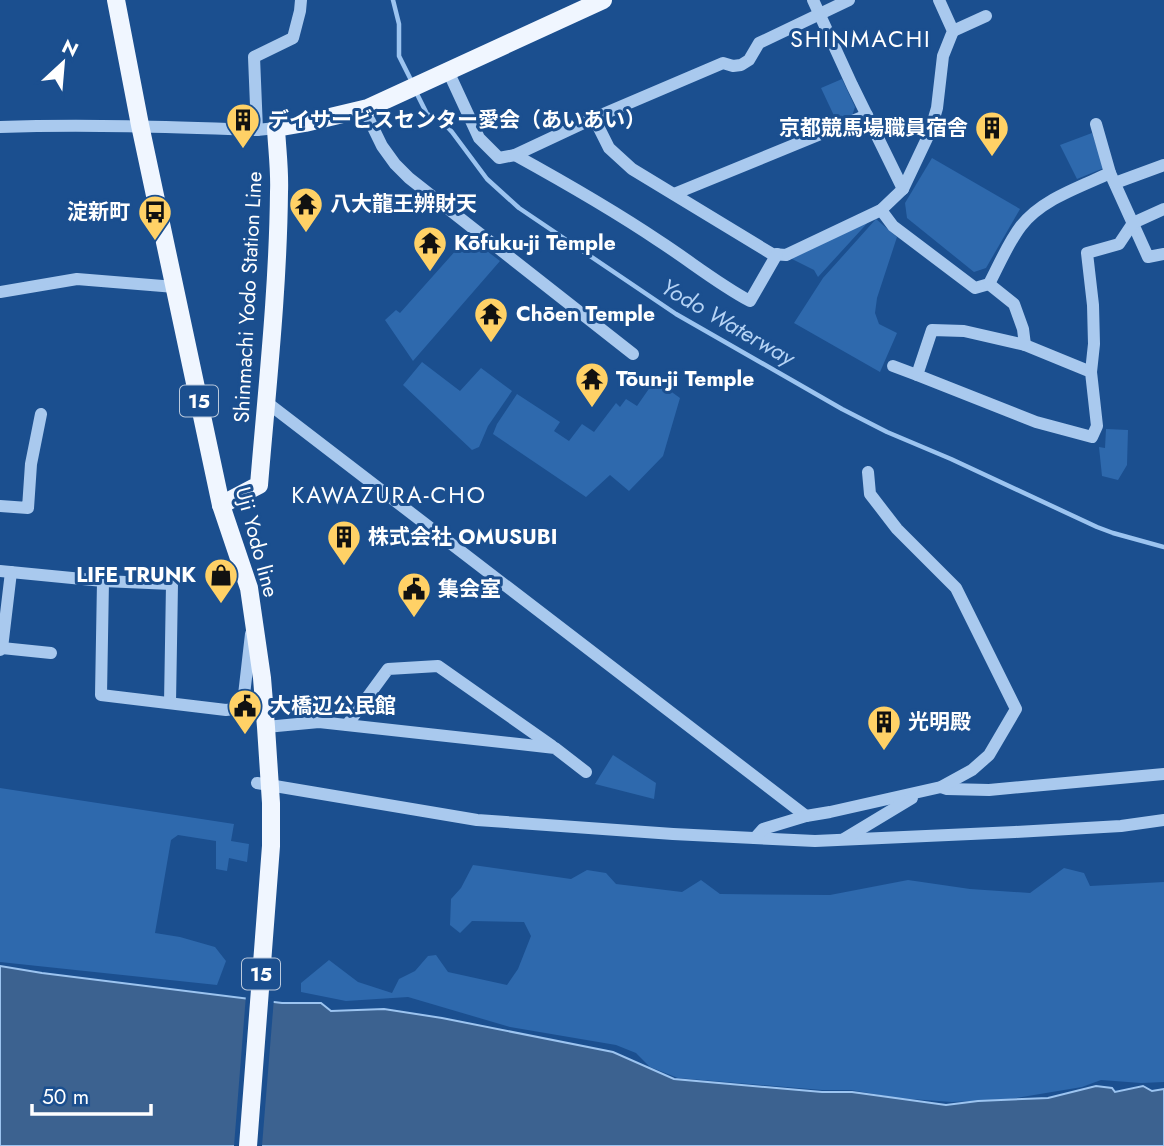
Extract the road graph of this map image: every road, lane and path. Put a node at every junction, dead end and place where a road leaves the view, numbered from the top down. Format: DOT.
graph roads {
  1 [pos="301,0"];
  2 [pos="603,0"];
  3 [pos="813,0"];
  4 [pos="849,0"];
  5 [pos="939,0"];
  6 [pos="121,2"];
  7 [pos="820,13"];
  8 [pos="986,16"];
  9 [pos="953,31"];
  10 [pos="444,73"];
  11 [pos="364,109"];
  12 [pos="867,116"];
  13 [pos="594,118"];
  14 [pos="1096,124"];
  15 [pos="139,125"];
  16 [pos="0,127"];
  17 [pos="276,128"];
  18 [pos="257,130"];
  19 [pos="515,155"];
  20 [pos="1164,164"];
  21 [pos="1113,178"];
  22 [pos="903,189"];
  23 [pos="674,194"];
  24 [pos="881,209"];
  25 [pos="1164,209"];
  26 [pos="1133,223"];
  27 [pos="778,254"];
  28 [pos="1164,254"];
  29 [pos="989,284"];
  30 [pos="175,288"];
  31 [pos="0,292"];
  32 [pos="1025,345"];
  33 [pos="633,354"];
  34 [pos="893,366"];
  35 [pos="1091,372"];
  36 [pos="917,375"];
  37 [pos="265,401"];
  38 [pos="41,414"];
  39 [pos="868,472"];
  40 [pos="221,505"];
  41 [pos="0,506"];
  42 [pos="6,571"];
  43 [pos="103,581"];
  44 [pos="253,617"];
  45 [pos="1,649"];
  46 [pos="51,653"];
  47 [pos="170,703"];
  48 [pos="347,725"];
  49 [pos="266,727"];
  50 [pos="555,748"];
  51 [pos="586,772"];
  52 [pos="1164,774"];
  53 [pos="941,787"];
  54 [pos="266,790"];
  55 [pos="924,791"];
  56 [pos="806,816"];
  57 [pos="1164,820"];
  58 [pos="755,838"];
  59 [pos="843,839"];
  60 [pos="248,1146"];
  1 -- 18 [label="street"];
  2 -- 10 [label="main road"];
  3 -- 7 [label="street"];
  4 -- 7 [label="street"];
  5 -- 9 [label="street"];
  6 -- 15 [label="main road, Uji Yodo line / 15"];
  7 -- 12 [label="street"];
  7 -- 13 [label="street"];
  8 -- 9 [label="street"];
  9 -- 22 [label="street"];
  10 -- 11 [label="main road"];
  10 -- 19 [label="street"];
  11 -- 17 [label="main road"];
  11 -- 33 [label="street"];
  12 -- 22 [label="street"];
  12 -- 23 [label="street"];
  13 -- 19 [label="street"];
  13 -- 23 [label="street"];
  14 -- 21 [label="street"];
  15 -- 16 [label="street"];
  15 -- 18 [label="street"];
  15 -- 30 [label="main road, Uji Yodo line / 15"];
  17 -- 18 [label="street"];
  17 -- 37 [label="main road, Shinmachi Yodo Station Line"];
  19 -- 27 [label="street"];
  20 -- 21 [label="street"];
  21 -- 26 [label="street"];
  21 -- 29 [label="street"];
  22 -- 24 [label="street"];
  23 -- 27 [label="street"];
  24 -- 27 [label="street"];
  24 -- 29 [label="street"];
  25 -- 26 [label="street"];
  26 -- 28 [label="street"];
  26 -- 35 [label="street"];
  29 -- 32 [label="street"];
  30 -- 31 [label="street"];
  30 -- 40 [label="main road, Uji Yodo line / 15"];
  32 -- 35 [label="street"];
  32 -- 36 [label="street"];
  34 -- 36 [label="street"];
  35 -- 36 [label="street"];
  37 -- 40 [label="main road, Shinmachi Yodo Station Line"];
  37 -- 56 [label="street"];
  38 -- 41 [label="street"];
  39 -- 53 [label="street"];
  40 -- 44 [label="main road, Uji Yodo line / 15"];
  42 -- 43 [label="street"];
  42 -- 45 [label="street"];
  43 -- 47 [label="street"];
  43 -- 47 [label="street"];
  44 -- 47 [label="street"];
  44 -- 49 [label="main road, Uji Yodo line / 15"];
  45 -- 46 [label="street"];
  48 -- 49 [label="street"];
  48 -- 50 [label="street"];
  48 -- 50 [label="street"];
  49 -- 54 [label="main road, Uji Yodo line / 15"];
  50 -- 51 [label="street"];
  52 -- 53 [label="street"];
  53 -- 55 [label="street"];
  54 -- 58 [label="street"];
  54 -- 60 [label="main road, Uji Yodo line / 15"];
  55 -- 56 [label="street"];
  55 -- 59 [label="street"];
  56 -- 58 [label="street"];
  57 -- 59 [label="street"];
  58 -- 59 [label="street"];
}
